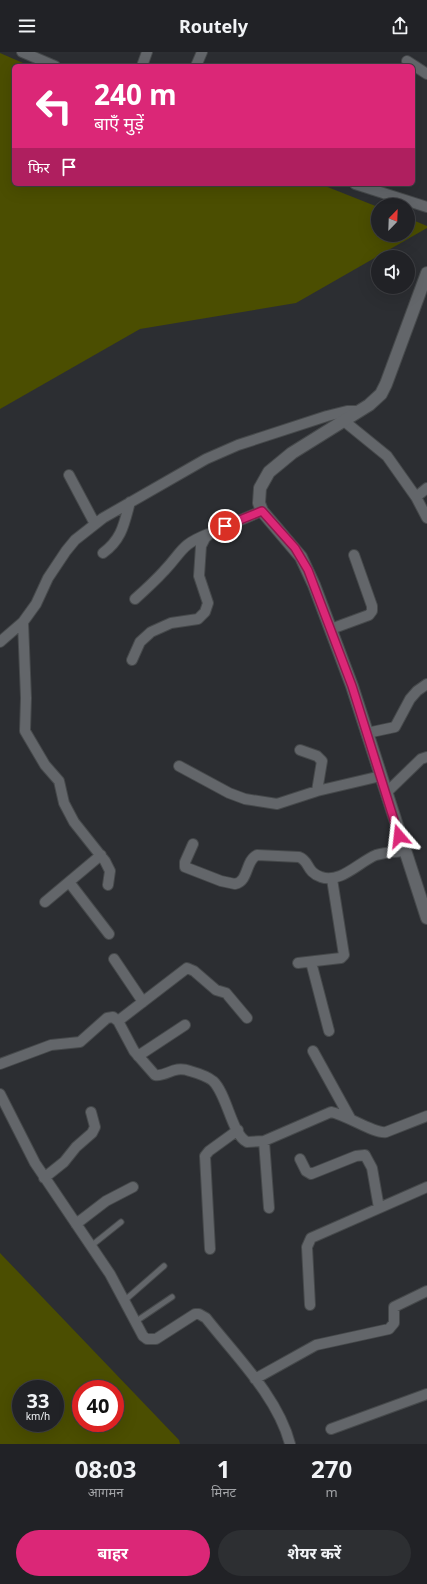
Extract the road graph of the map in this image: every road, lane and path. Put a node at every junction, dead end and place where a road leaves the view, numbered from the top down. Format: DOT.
graph roads {
  1 [pos="22,52"];
  2 [pos="147,52"];
  3 [pos="202,52"];
  4 [pos="407,61"];
  5 [pos="50,64"];
  6 [pos="143,64"];
  7 [pos="197,64"];
  8 [pos="412,64"];
  9 [pos="415,66"];
  10 [pos="427,74"];
  11 [pos="361,186"];
  12 [pos="427,207"];
  13 [pos="427,273"];
  14 [pos="359,411"];
  15 [pos="344,421"];
  16 [pos="69,475"];
  17 [pos="427,488"];
  18 [pos="416,497"];
  19 [pos="130,502"];
  20 [pos="262,511"];
  21 [pos="427,518"];
  22 [pos="95,524"];
  23 [pos="208,534"];
  24 [pos="102,554"];
  25 [pos="354,555"];
  26 [pos="135,598"];
  27 [pos="23,622"];
  28 [pos="331,629"];
  29 [pos="0,642"];
  30 [pos="132,660"];
  31 [pos="427,684"];
  32 [pos="367,733"];
  33 [pos="300,750"];
  34 [pos="427,757"];
  35 [pos="179,766"];
  36 [pos="381,776"];
  37 [pos="317,791"];
  38 [pos="386,793"];
  39 [pos="193,844"];
  40 [pos="404,850"];
  41 [pos="101,855"];
  42 [pos="332,879"];
  43 [pos="69,882"];
  44 [pos="108,885"];
  45 [pos="45,902"];
  46 [pos="427,918"];
  47 [pos="108,934"];
  48 [pos="114,958"];
  49 [pos="311,962"];
  50 [pos="298,963"];
  51 [pos="143,1002"];
  52 [pos="246,1018"];
  53 [pos="118,1021"];
  54 [pos="185,1025"];
  55 [pos="329,1030"];
  56 [pos="313,1052"];
  57 [pos="138,1056"];
  58 [pos="0,1064"];
  59 [pos="0,1094"];
  60 [pos="90,1112"];
  61 [pos="427,1116"];
  62 [pos="350,1118"];
  63 [pos="238,1130"];
  64 [pos="264,1142"];
  65 [pos="300,1159"];
  66 [pos="44,1178"];
  67 [pos="134,1187"];
  68 [pos="427,1187"];
  69 [pos="269,1208"];
  70 [pos="379,1208"];
  71 [pos="121,1222"];
  72 [pos="76,1224"];
  73 [pos="91,1246"];
  74 [pos="210,1249"];
  75 [pos="164,1266"];
  76 [pos="427,1291"];
  77 [pos="172,1297"];
  78 [pos="124,1301"];
  79 [pos="310,1305"];
  80 [pos="135,1322"];
  81 [pos="255,1378"];
  82 [pos="427,1394"];
  83 [pos="331,1429"];
  84 [pos="290,1444"];
  1 -- 5 [label="street"];
  2 -- 6 [label="street"];
  3 -- 7 [label="street"];
  4 -- 8 [label="street"];
  9 -- 10 [label="street"];
  11 -- 12 [label="street"];
  13 -- 14 [label="street"];
  14 -- 15 [label="street"];
  14 -- 19 [label="street"];
  15 -- 18 [label="street"];
  15 -- 20 [label="street"];
  16 -- 22 [label="street"];
  17 -- 18 [label="street"];
  18 -- 21 [label="street"];
  19 -- 22 [label="street"];
  19 -- 24 [label="street"];
  20 -- 23 [label="street"];
  20 -- 28 [label="street"];
  22 -- 27 [label="street"];
  23 -- 26 [label="street"];
  23 -- 30 [label="street"];
  25 -- 28 [label="street"];
  27 -- 29 [label="street"];
  27 -- 41 [label="street"];
  28 -- 32 [label="street"];
  31 -- 32 [label="street"];
  32 -- 36 [label="street"];
  33 -- 37 [label="street"];
  34 -- 38 [label="street"];
  35 -- 37 [label="street"];
  36 -- 37 [label="street"];
  36 -- 38 [label="street"];
  38 -- 40 [label="street"];
  39 -- 42 [label="street"];
  40 -- 42 [label="street"];
  40 -- 46 [label="street"];
  41 -- 43 [label="street"];
  41 -- 44 [label="street"];
  42 -- 49 [label="street"];
  43 -- 45 [label="street"];
  43 -- 47 [label="street"];
  48 -- 51 [label="street"];
  49 -- 50 [label="street"];
  49 -- 55 [label="street"];
  51 -- 52 [label="street"];
  51 -- 53 [label="street"];
  53 -- 57 [label="street"];
  53 -- 58 [label="street"];
  54 -- 57 [label="street"];
  56 -- 62 [label="street"];
  57 -- 63 [label="street"];
  59 -- 66 [label="street"];
  60 -- 66 [label="street"];
  61 -- 62 [label="street"];
  62 -- 64 [label="street"];
  63 -- 64 [label="street"];
  63 -- 74 [label="street"];
  64 -- 69 [label="street"];
  65 -- 70 [label="street"];
  66 -- 72 [label="street"];
  67 -- 72 [label="street"];
  68 -- 70 [label="street"];
  70 -- 79 [label="street"];
  71 -- 73 [label="lane"];
  72 -- 73 [label="street"];
  73 -- 78 [label="street"];
  75 -- 78 [label="lane"];
  76 -- 81 [label="street"];
  77 -- 80 [label="lane"];
  78 -- 80 [label="street"];
  80 -- 81 [label="street"];
  81 -- 84 [label="street"];
  82 -- 83 [label="street"];
}
